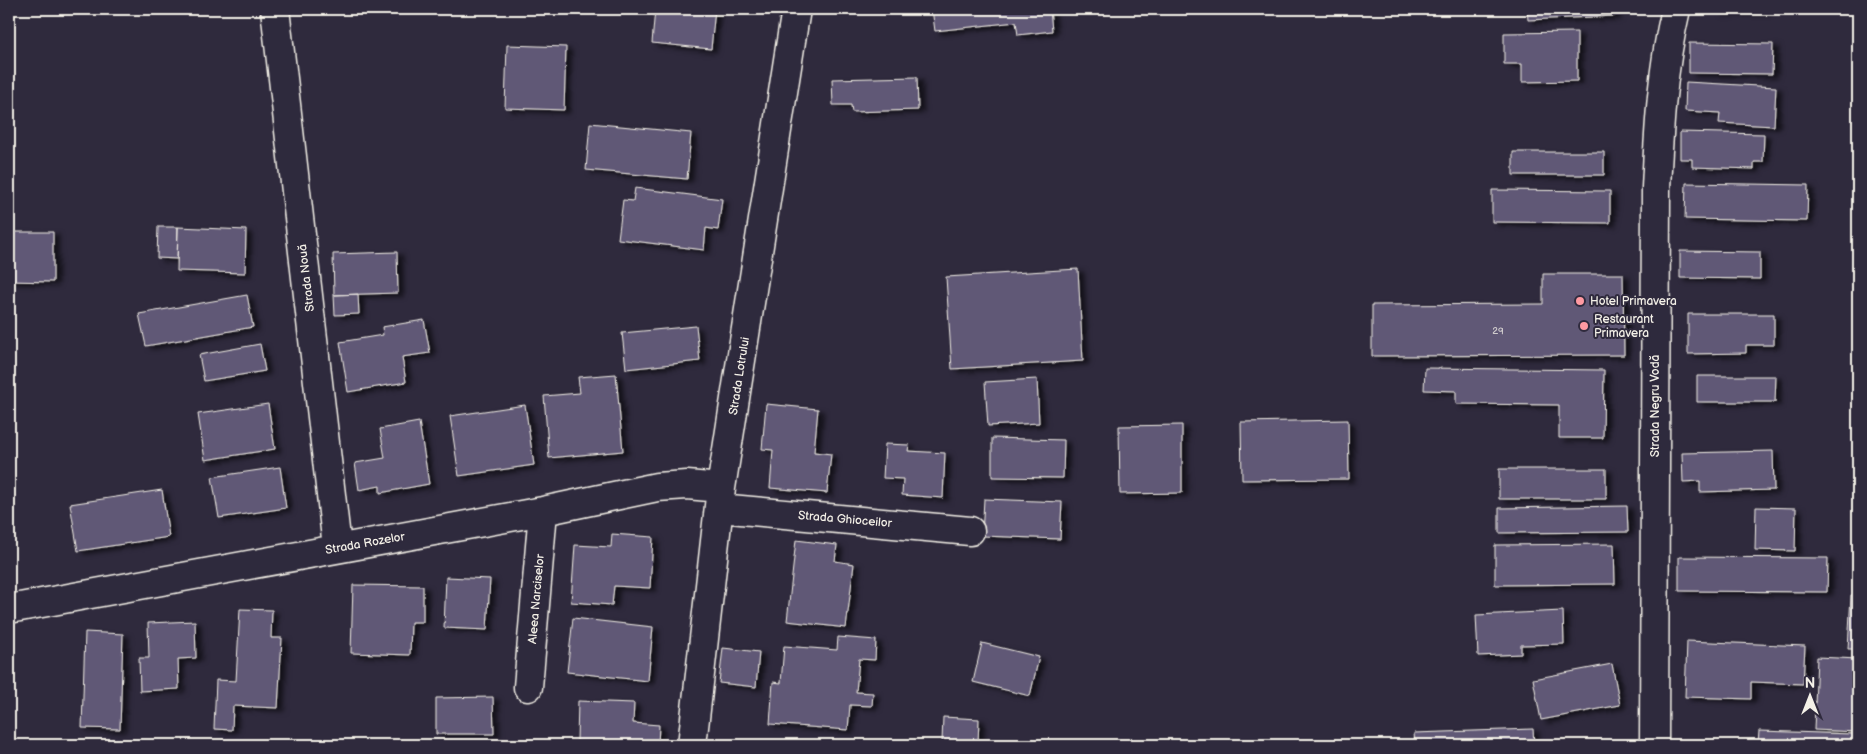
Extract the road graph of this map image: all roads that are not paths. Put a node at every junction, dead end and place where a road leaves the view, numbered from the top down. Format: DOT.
graph roads {
  1 [pos="275,9"];
  2 [pos="796,9"];
  3 [pos="1676,9"];
  4 [pos="720,498"];
  5 [pos="543,511"];
  6 [pos="970,531"];
  7 [pos="337,547"];
  8 [pos="9,609"];
  9 [pos="528,687"];
  10 [pos="692,745"];
  11 [pos="1654,745"];
  1 -- 7 [label="street, Strada Nouă"];
  2 -- 4 [label="street, Strada Lotrului"];
  3 -- 11 [label="street, Strada Negru Vodă"];
  4 -- 5 [label="street, Strada Rozelor"];
  4 -- 6 [label="street, Strada Ghioceilor"];
  4 -- 10 [label="street, Strada Lotrului"];
  5 -- 7 [label="street, Strada Rozelor"];
  5 -- 9 [label="street, Aleea Narciselor"];
  7 -- 8 [label="street, Strada Rozelor"];
}
